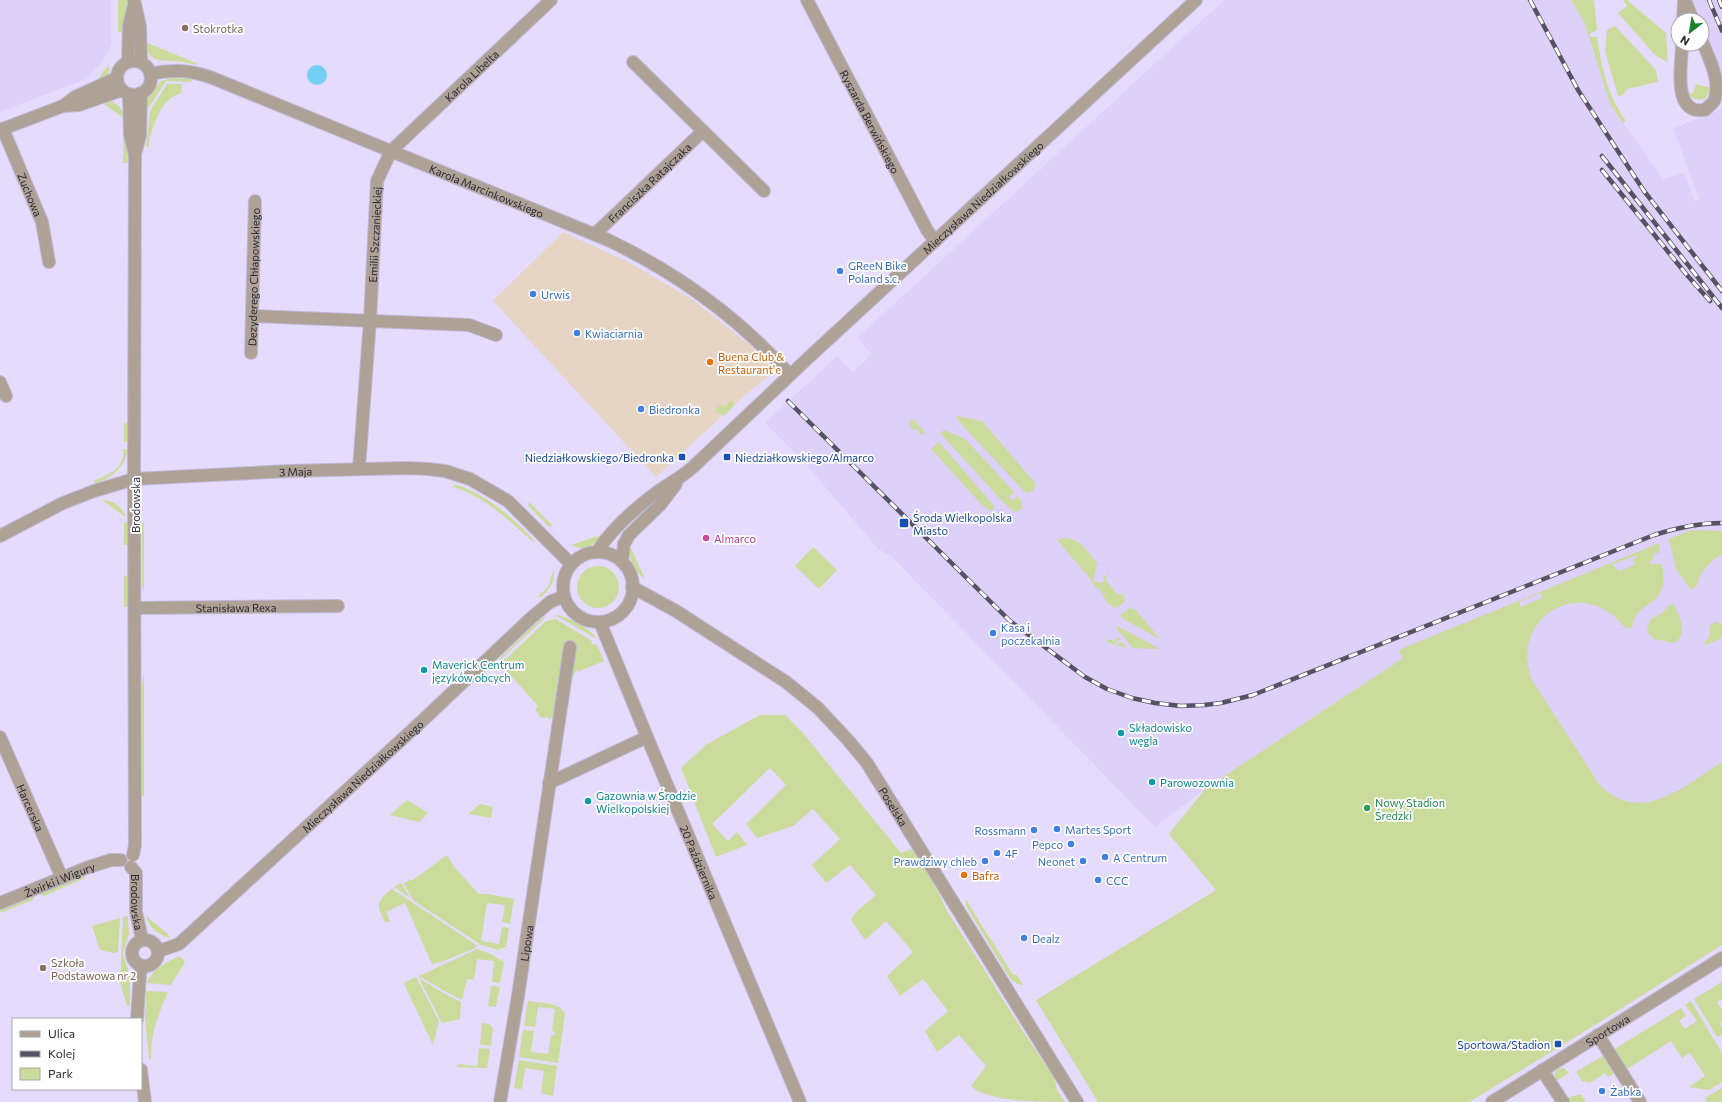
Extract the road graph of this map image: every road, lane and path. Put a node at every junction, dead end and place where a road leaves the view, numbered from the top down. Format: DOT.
graph roads {
  1 [pos="551,0"];
  2 [pos="807,0"];
  3 [pos="1196,0"];
  4 [pos="1685,0"];
  5 [pos="134,1"];
  6 [pos="1684,12"];
  7 [pos="1690,12"];
  8 [pos="1682,52"];
  9 [pos="1706,52"];
  10 [pos="135,62"];
  11 [pos="633,62"];
  12 [pos="150,74"];
  13 [pos="128,89"];
  14 [pos="1,130"];
  15 [pos="703,131"];
  16 [pos="391,151"];
  17 [pos="764,191"];
  18 [pos="255,201"];
  19 [pos="594,234"];
  20 [pos="935,241"];
  21 [pos="49,262"];
  22 [pos="252,316"];
  23 [pos="370,320"];
  24 [pos="496,334"];
  25 [pos="251,353"];
  26 [pos="790,375"];
  27 [pos="0,382"];
  28 [pos="6,396"];
  29 [pos="359,469"];
  30 [pos="682,477"];
  31 [pos="134,479"];
  32 [pos="0,536"];
  33 [pos="597,552"];
  34 [pos="622,562"];
  35 [pos="571,564"];
  36 [pos="632,587"];
  37 [pos="564,596"];
  38 [pos="338,606"];
  39 [pos="135,608"];
  40 [pos="600,622"];
  41 [pos="570,646"];
  42 [pos="0,737"];
  43 [pos="646,737"];
  44 [pos="549,783"];
  45 [pos="128,860"];
  46 [pos="62,878"];
  47 [pos="0,903"];
  48 [pos="142,939"];
  49 [pos="159,951"];
  50 [pos="1722,958"];
  51 [pos="142,966"];
  52 [pos="137,1018"];
  53 [pos="1598,1035"];
  54 [pos="1542,1070"];
  55 [pos="142,1078"];
  56 [pos="136,1090"];
  57 [pos="142,1102"];
  58 [pos="145,1102"];
  59 [pos="500,1102"];
  60 [pos="800,1102"];
  61 [pos="1077,1102"];
  62 [pos="1492,1102"];
  63 [pos="1562,1102"];
  64 [pos="1640,1102"];
  1 -- 16 [label="street, Karola Libelta"];
  2 -- 20 [label="street, Ryszarda Berwińskiego"];
  3 -- 20 [label="street, Mieczysława Niedziałkowskiego"];
  4 -- 6 [label="street"];
  4 -- 7 [label="street"];
  5 -- 10 [label="street"];
  8 -- 9 [label="street"];
  10 -- 12 [label="street"];
  10 -- 13 [label="street"];
  11 -- 15 [label="street"];
  12 -- 13 [label="street"];
  12 -- 16 [label="street, Karola Marcinkowskiego"];
  13 -- 14 [label="street"];
  13 -- 31 [label="street, Brodowska"];
  14 -- 21 [label="street, Zuchowa"];
  15 -- 17 [label="street"];
  15 -- 19 [label="street, Franciszka Ratajczaka"];
  16 -- 19 [label="street, Karola Marcinkowskiego"];
  16 -- 23 [label="street, Emilii Szczanieckiej"];
  18 -- 22 [label="street, Dezyderego Chłapowskiego"];
  19 -- 26 [label="street, Karola Marcinkowskiego"];
  20 -- 26 [label="street, Mieczysława Niedziałkowskiego"];
  22 -- 23 [label="street"];
  22 -- 25 [label="street, Dezyderego Chłapowskiego"];
  23 -- 24 [label="street"];
  23 -- 29 [label="street, Emilii Szczanieckiej"];
  26 -- 30 [label="street, Mieczysława Niedziałkowskiego"];
  27 -- 28 [label="street"];
  29 -- 31 [label="street, 3 Maja"];
  29 -- 35 [label="street, 3 Maja"];
  30 -- 33 [label="street, Mieczysława Niedziałkowskiego"];
  30 -- 34 [label="street, Mieczysława Niedziałkowskiego"];
  31 -- 32 [label="street, 3 Maja"];
  31 -- 39 [label="street, Brodowska"];
  33 -- 34 [label="street"];
  33 -- 35 [label="street"];
  34 -- 36 [label="street"];
  35 -- 37 [label="street"];
  36 -- 40 [label="street"];
  36 -- 61 [label="street, Poselska"];
  37 -- 40 [label="street"];
  37 -- 49 [label="street, Mieczysława Niedziałkowskiego"];
  38 -- 39 [label="street, Stanisława Rexa"];
  39 -- 45 [label="street, Brodowska"];
  40 -- 43 [label="street, 20 Października"];
  41 -- 44 [label="street, Lipowa"];
  42 -- 46 [label="street, Harcerska"];
  43 -- 44 [label="street"];
  43 -- 60 [label="street, 20 Października"];
  44 -- 59 [label="street, Lipowa"];
  45 -- 46 [label="street, Żwirki i Wigury"];
  45 -- 48 [label="street, Brodowska"];
  46 -- 47 [label="street, Żwirki i Wigury"];
  48 -- 49 [label="street"];
  48 -- 51 [label="street"];
  49 -- 51 [label="street"];
  50 -- 53 [label="street, Sportowa"];
  51 -- 52 [label="street"];
  53 -- 54 [label="street, Sportowa"];
  53 -- 64 [label="street"];
  54 -- 62 [label="street, Sportowa"];
  54 -- 63 [label="street"];
  55 -- 58 [label="street"];
  56 -- 57 [label="street"];
}
